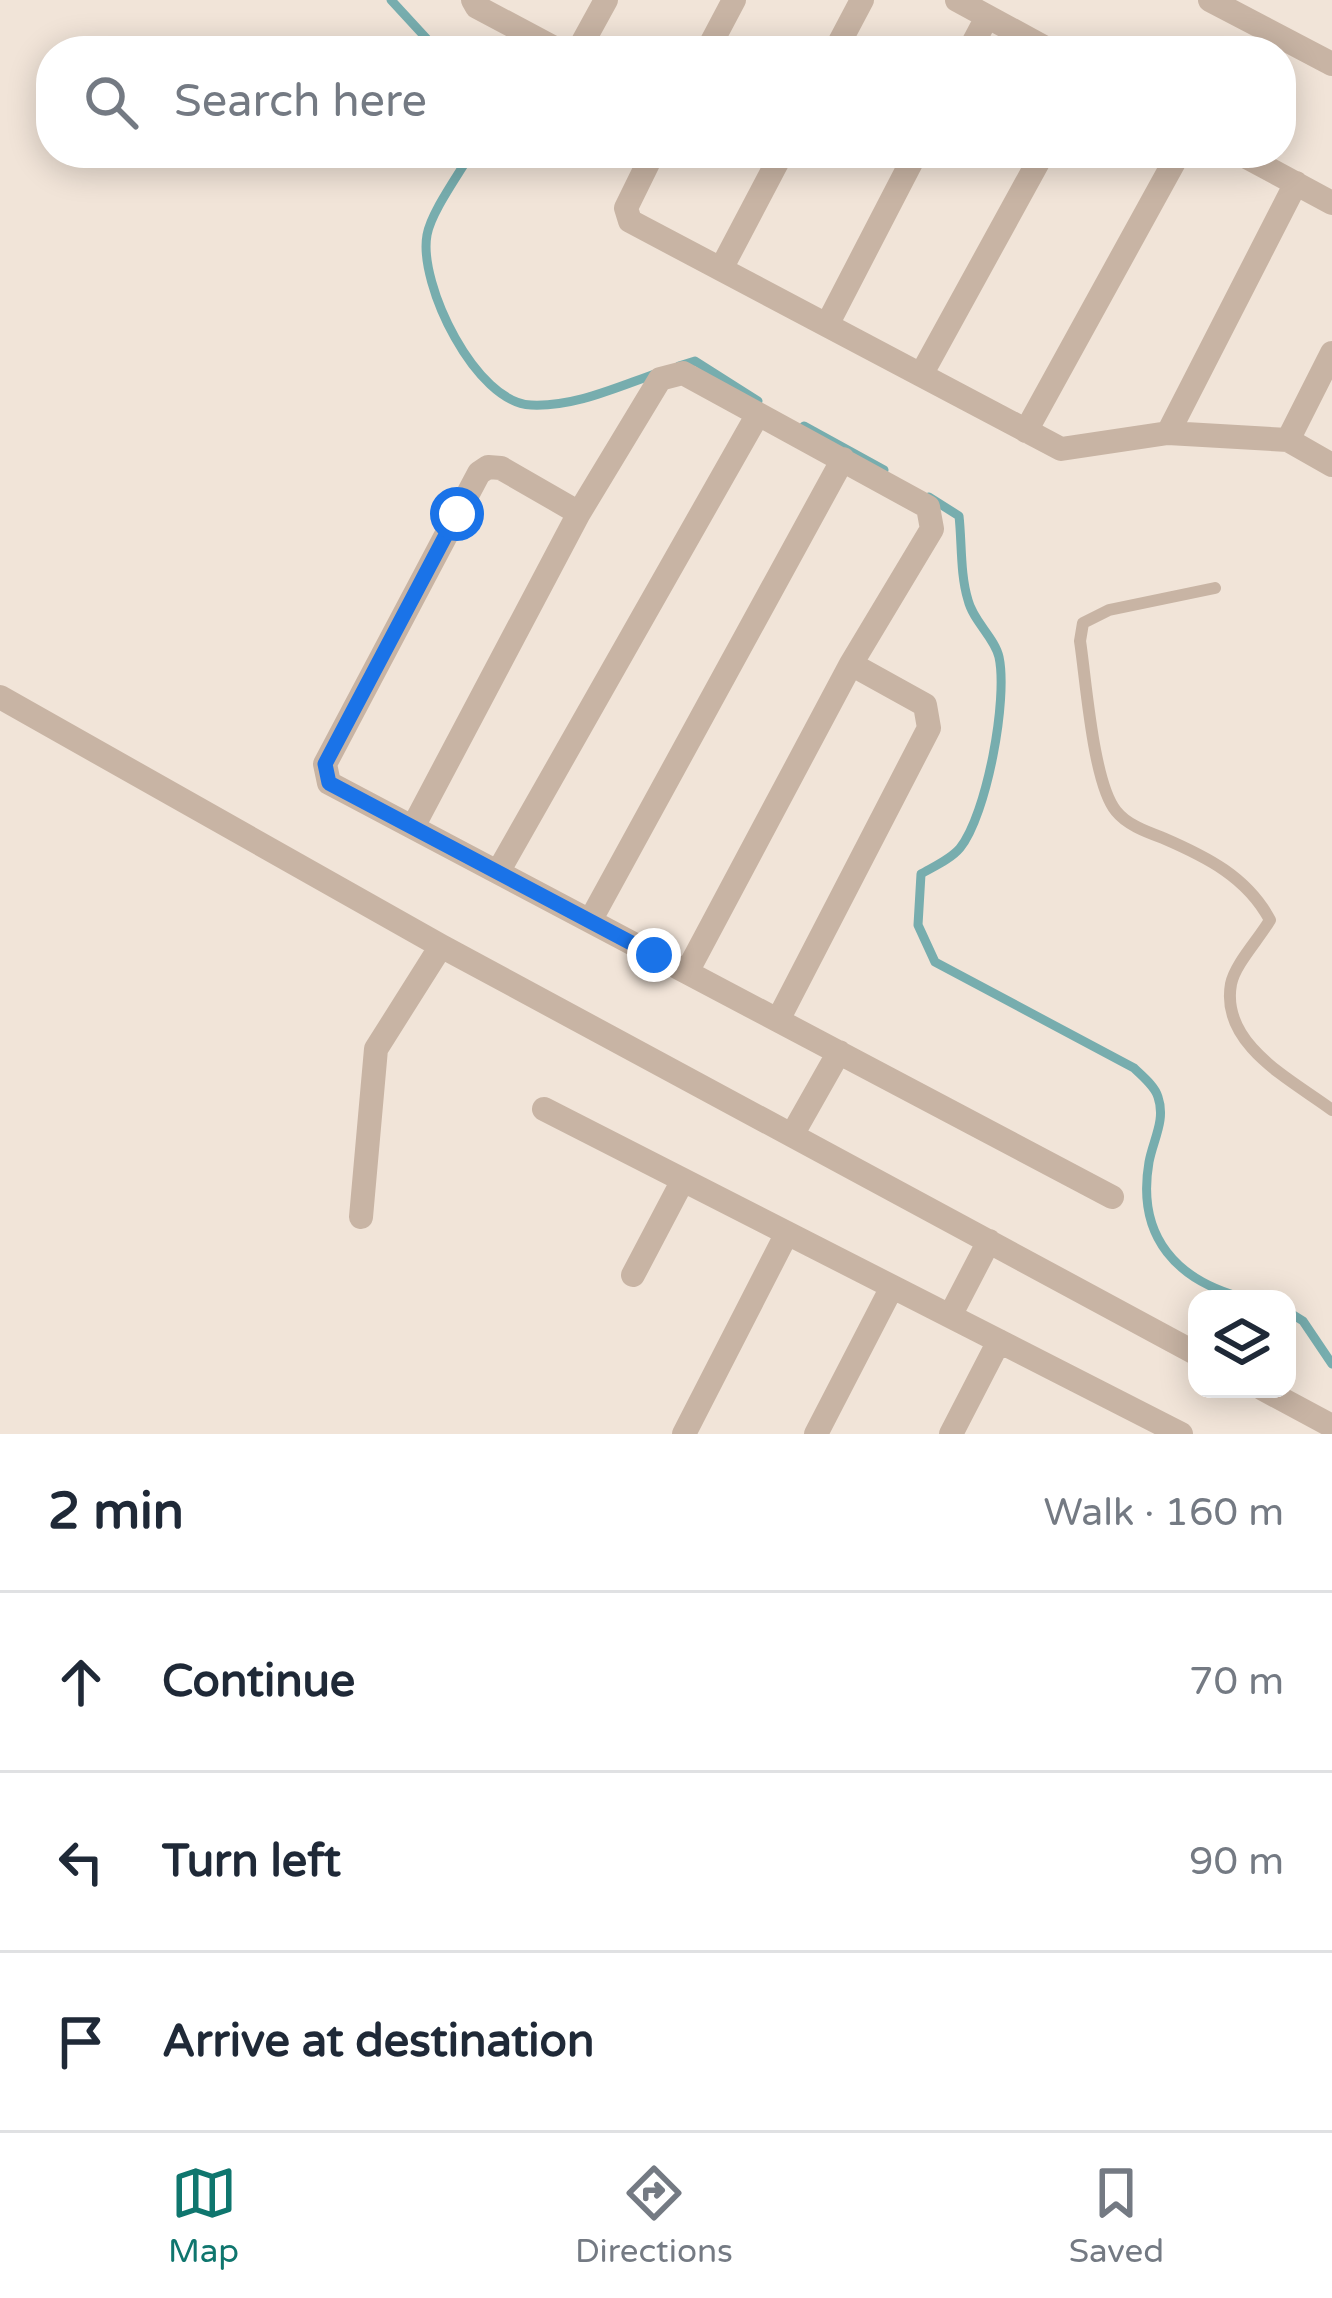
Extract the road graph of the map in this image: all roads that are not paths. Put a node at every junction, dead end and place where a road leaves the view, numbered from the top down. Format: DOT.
graph roads {
  1 [pos="473,0"];
  2 [pos="606,0"];
  3 [pos="734,0"];
  4 [pos="862,0"];
  5 [pos="957,0"];
  6 [pos="1210,0"];
  7 [pos="987,16"];
  8 [pos="532,36"];
  9 [pos="586,36"];
  10 [pos="715,36"];
  11 [pos="844,36"];
  12 [pos="977,36"];
  13 [pos="1024,36"];
  14 [pos="1279,36"];
  15 [pos="1296,45"];
  16 [pos="1332,64"];
  17 [pos="646,168"];
  18 [pos="774,168"];
  19 [pos="908,168"];
  20 [pos="1035,168"];
  21 [pos="1171,168"];
  22 [pos="1268,168"];
  23 [pos="1296,183"];
  24 [pos="1332,203"];
  25 [pos="721,268"];
  26 [pos="827,325"];
  27 [pos="1332,353"];
  28 [pos="921,375"];
  29 [pos="758,414"];
  30 [pos="1027,431"];
  31 [pos="1168,433"];
  32 [pos="1288,440"];
  33 [pos="843,459"];
  34 [pos="1332,465"];
  35 [pos="579,513"];
  36 [pos="1215,588"];
  37 [pos="850,664"];
  38 [pos="0,697"];
  39 [pos="413,827"];
  40 [pos="498,872"];
  41 [pos="590,921"];
  42 [pos="441,946"];
  43 [pos="687,972"];
  44 [pos="778,1020"];
  45 [pos="839,1052"];
  46 [pos="544,1109"];
  47 [pos="1332,1110"];
  48 [pos="792,1136"];
  49 [pos="682,1180"];
  50 [pos="1112,1197"];
  51 [pos="362,1217"];
  52 [pos="788,1233"];
  53 [pos="989,1241"];
  54 [pos="634,1275"];
  55 [pos="892,1287"];
  56 [pos="950,1316"];
  57 [pos="999,1341"];
  58 [pos="1188,1349"];
  59 [pos="1280,1398"];
  60 [pos="1332,1426"];
  61 [pos="684,1434"];
  62 [pos="816,1434"];
  63 [pos="951,1434"];
  64 [pos="1181,1434"];
  1 -- 8 [label="street"];
  2 -- 9 [label="street"];
  3 -- 10 [label="street"];
  4 -- 11 [label="street"];
  5 -- 7 [label="street"];
  6 -- 14 [label="street"];
  7 -- 12 [label="street"];
  7 -- 13 [label="street"];
  15 -- 16 [label="street"];
  17 -- 25 [label="street"];
  18 -- 25 [label="street"];
  19 -- 26 [label="street"];
  20 -- 28 [label="street"];
  21 -- 30 [label="street"];
  22 -- 23 [label="street"];
  23 -- 24 [label="street"];
  23 -- 31 [label="street"];
  25 -- 26 [label="street"];
  26 -- 28 [label="street"];
  27 -- 32 [label="street"];
  28 -- 30 [label="street"];
  29 -- 33 [label="street"];
  29 -- 35 [label="street"];
  29 -- 40 [label="street"];
  30 -- 31 [label="street"];
  31 -- 32 [label="street"];
  32 -- 34 [label="street"];
  33 -- 37 [label="street"];
  33 -- 41 [label="street"];
  35 -- 39 [label="street"];
  35 -- 39 [label="street"];
  36 -- 47 [label="lane"];
  37 -- 43 [label="street"];
  37 -- 44 [label="street"];
  38 -- 42 [label="street"];
  39 -- 40 [label="street"];
  40 -- 41 [label="street"];
  41 -- 43 [label="street"];
  42 -- 48 [label="street"];
  42 -- 51 [label="street"];
  43 -- 44 [label="street"];
  44 -- 45 [label="street"];
  45 -- 48 [label="street"];
  45 -- 50 [label="street"];
  46 -- 49 [label="street"];
  48 -- 53 [label="street"];
  49 -- 52 [label="street"];
  49 -- 54 [label="street"];
  52 -- 55 [label="street"];
  52 -- 61 [label="street"];
  53 -- 56 [label="street"];
  53 -- 58 [label="street"];
  55 -- 56 [label="street"];
  55 -- 62 [label="street"];
  56 -- 57 [label="street"];
  57 -- 63 [label="street"];
  57 -- 64 [label="street"];
  59 -- 60 [label="street"];
}
